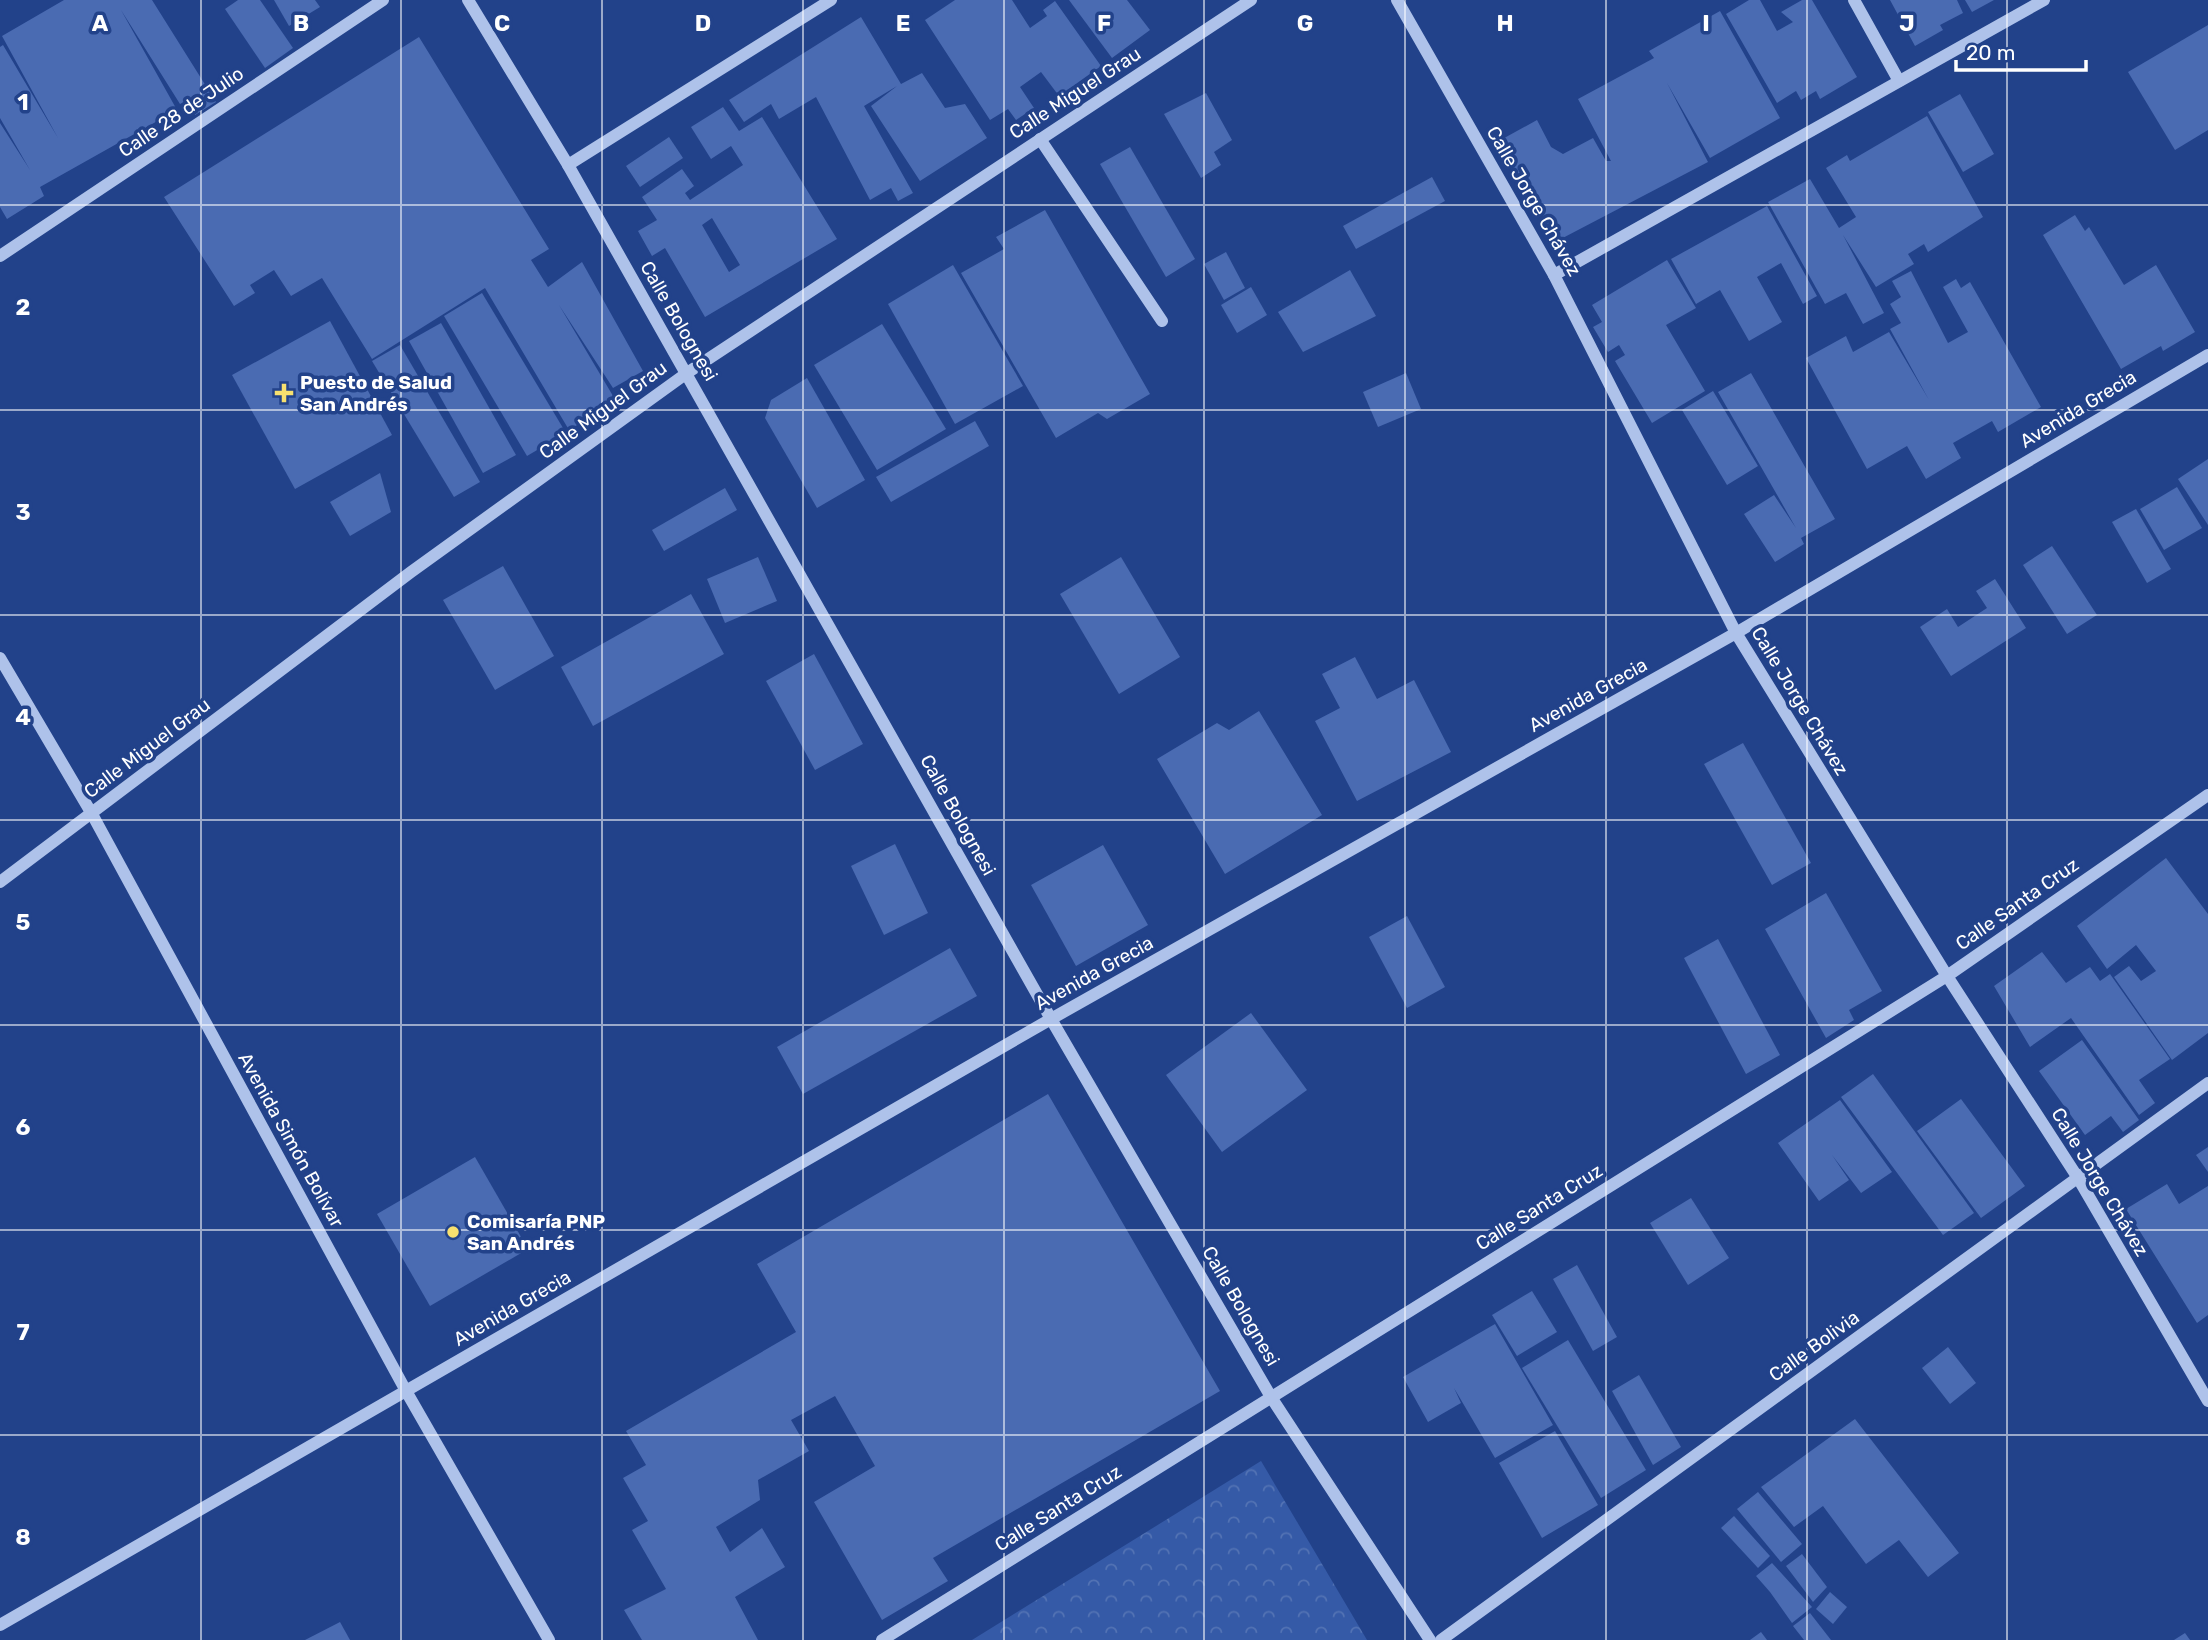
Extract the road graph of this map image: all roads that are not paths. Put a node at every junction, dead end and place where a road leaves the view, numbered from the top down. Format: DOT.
graph roads {
  1 [pos="383,0"];
  2 [pos="468,0"];
  3 [pos="831,0"];
  4 [pos="1251,0"];
  5 [pos="1396,0"];
  6 [pos="1854,0"];
  7 [pos="2043,0"];
  8 [pos="1899,82"];
  9 [pos="1040,139"];
  10 [pos="568,164"];
  11 [pos="0,256"];
  12 [pos="1554,275"];
  13 [pos="1162,321"];
  14 [pos="2208,355"];
  15 [pos="687,373"];
  16 [pos="1736,634"];
  17 [pos="0,658"];
  18 [pos="2208,795"];
  19 [pos="92,814"];
  20 [pos="0,882"];
  21 [pos="1947,976"];
  22 [pos="1051,1019"];
  23 [pos="2208,1083"];
  24 [pos="2078,1178"];
  25 [pos="406,1391"];
  26 [pos="1271,1397"];
  27 [pos="2208,1401"];
  28 [pos="0,1625"];
  29 [pos="549,1640"];
  30 [pos="882,1640"];
  31 [pos="1430,1640"];
  32 [pos="1441,1640"];
  1 -- 11 [label="street, Calle 28 de Julio"];
  2 -- 10 [label="street, Calle Bolognesi"];
  3 -- 10 [label="street"];
  4 -- 9 [label="street, Calle Miguel Grau"];
  5 -- 12 [label="street, Calle Jorge Chávez"];
  6 -- 8 [label="street"];
  7 -- 8 [label="street"];
  8 -- 12 [label="street"];
  9 -- 13 [label="street"];
  9 -- 15 [label="street, Calle Miguel Grau"];
  10 -- 15 [label="street, Calle Bolognesi"];
  12 -- 16 [label="street, Calle Jorge Chávez"];
  14 -- 16 [label="street, Avenida Grecia"];
  15 -- 19 [label="street, Calle Miguel Grau"];
  15 -- 22 [label="street, Calle Bolognesi"];
  16 -- 21 [label="street, Calle Jorge Chávez"];
  16 -- 22 [label="street, Avenida Grecia"];
  17 -- 19 [label="street, Avenida Simón Bolívar"];
  18 -- 21 [label="street, Calle Santa Cruz"];
  19 -- 20 [label="street, Calle Miguel Grau"];
  19 -- 25 [label="street, Avenida Simón Bolívar"];
  21 -- 24 [label="street, Calle Jorge Chávez"];
  21 -- 26 [label="street, Calle Santa Cruz"];
  22 -- 25 [label="street, Avenida Grecia"];
  22 -- 26 [label="street, Calle Bolognesi"];
  23 -- 24 [label="street, Calle Bolivia"];
  24 -- 27 [label="street, Calle Jorge Chávez"];
  24 -- 32 [label="street, Calle Bolivia"];
  25 -- 28 [label="street, Avenida Grecia"];
  25 -- 29 [label="street, Avenida Simón Bolívar"];
  26 -- 30 [label="street, Calle Santa Cruz"];
  26 -- 31 [label="street, Calle Bolognesi"];
}
